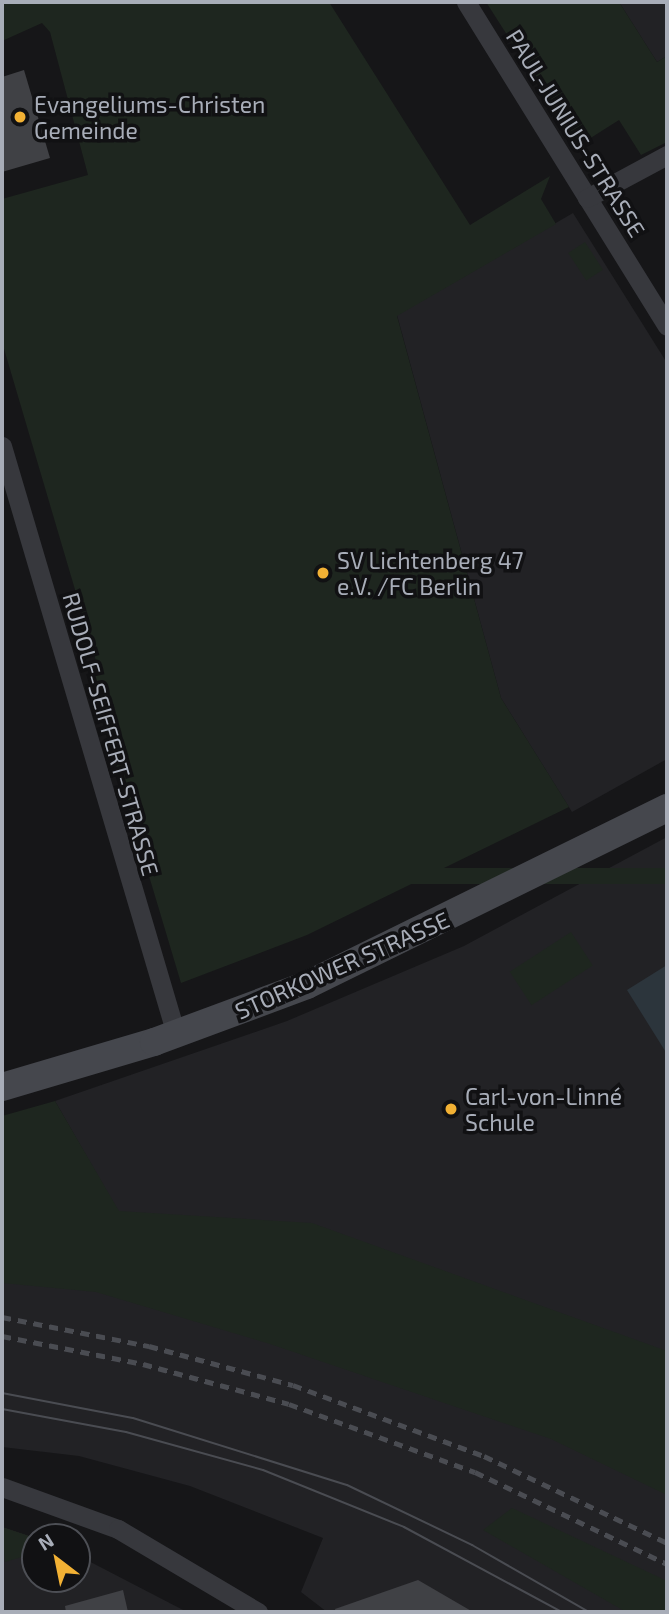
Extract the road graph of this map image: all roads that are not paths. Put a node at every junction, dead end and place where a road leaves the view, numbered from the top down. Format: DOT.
graph roads {
  1 [pos="466,2"];
  2 [pos="667,155"];
  3 [pos="587,198"];
  4 [pos="667,326"];
  5 [pos="2,446"];
  6 [pos="667,808"];
  7 [pos="176,1034"];
  8 [pos="2,1087"];
  9 [pos="2,1487"];
  10 [pos="258,1612"];
  1 -- 3 [label="street, PAUL-JUNIUS-STRASSE"];
  2 -- 3 [label="street"];
  3 -- 4 [label="street, PAUL-JUNIUS-STRASSE"];
  5 -- 7 [label="street, RUDOLF-SEIFFERT-STRASSE"];
  6 -- 7 [label="main road, STORKOWER STRASSE"];
  7 -- 8 [label="main road, STORKOWER STRASSE"];
  9 -- 10 [label="street"];
}
